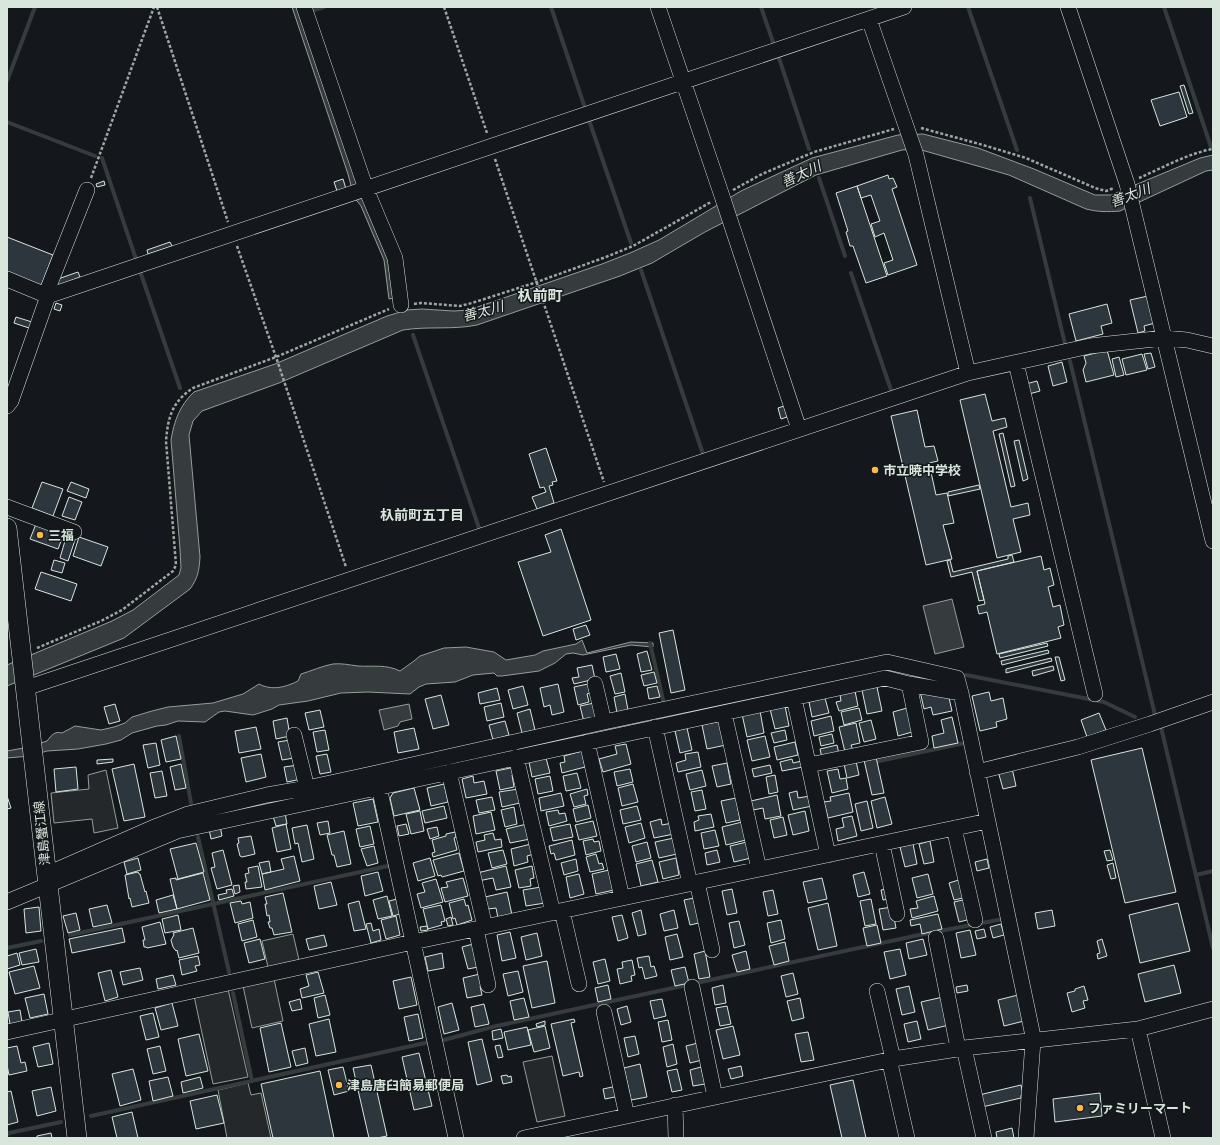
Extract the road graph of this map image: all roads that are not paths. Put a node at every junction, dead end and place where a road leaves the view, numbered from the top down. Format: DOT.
graph roads {
  1 [pos="304,7"];
  2 [pos="658,7"];
  3 [pos="904,7"];
  4 [pos="1068,7"];
  5 [pos="869,19"];
  6 [pos="683,82"];
  7 [pos="364,189"];
  8 [pos="87,190"];
  9 [pos="7,279"];
  10 [pos="48,296"];
  11 [pos="402,305"];
  12 [pos="1164,338"];
  13 [pos="1213,346"];
  14 [pos="1016,363"];
  15 [pos="968,373"];
  16 [pos="7,406"];
  17 [pos="800,429"];
  18 [pos="7,506"];
  19 [pos="7,528"];
  20 [pos="74,532"];
  21 [pos="1213,541"];
  22 [pos="595,684"];
  23 [pos="909,684"];
  24 [pos="25,685"];
  25 [pos="960,693"];
  26 [pos="1095,694"];
  27 [pos="794,698"];
  28 [pos="1213,702"];
  29 [pos="724,713"];
  30 [pos="604,722"];
  31 [pos="655,728"];
  32 [pos="294,735"];
  33 [pos="587,742"];
  34 [pos="516,757"];
  35 [pos="810,765"];
  36 [pos="448,772"];
  37 [pos="978,772"];
  38 [pos="378,780"];
  39 [pos="306,788"];
  40 [pos="988,821"];
  41 [pos="954,828"];
  42 [pos="882,844"];
  43 [pos="828,855"];
  44 [pos="759,869"];
  45 [pos="47,880"];
  46 [pos="694,883"];
  47 [pos="622,898"];
  48 [pos="7,902"];
  49 [pos="557,912"];
  50 [pos="897,914"];
  51 [pos="975,920"];
  52 [pos="480,928"];
  53 [pos="936,938"];
  54 [pos="413,942"];
  55 [pos="712,950"];
  56 [pos="579,984"];
  57 [pos="488,985"];
  58 [pos="692,988"];
  59 [pos="877,991"];
  60 [pos="1213,1009"];
  61 [pos="604,1012"];
  62 [pos="64,1020"];
  63 [pos="1138,1029"];
  64 [pos="7,1032"];
  65 [pos="1034,1041"];
  66 [pos="961,1048"];
  67 [pos="891,1059"];
  68 [pos="715,1097"];
  69 [pos="675,1106"];
  70 [pos="627,1116"];
  71 [pos="77,1138"];
  72 [pos="456,1138"];
  73 [pos="524,1138"];
  74 [pos="676,1138"];
  75 [pos="907,1138"];
  76 [pos="984,1138"];
  77 [pos="1026,1138"];
  78 [pos="1163,1138"];
  1 -- 7 [label="street"];
  2 -- 6 [label="street"];
  3 -- 5 [label="street"];
  4 -- 12 [label="street"];
  5 -- 6 [label="street"];
  5 -- 15 [label="street"];
  6 -- 7 [label="street"];
  6 -- 17 [label="street"];
  7 -- 10 [label="street"];
  7 -- 11 [label="street"];
  8 -- 10 [label="street"];
  9 -- 10 [label="street"];
  10 -- 16 [label="street"];
  12 -- 13 [label="street"];
  12 -- 14 [label="street"];
  12 -- 21 [label="street"];
  14 -- 15 [label="street"];
  14 -- 26 [label="street"];
  15 -- 17 [label="street"];
  17 -- 24 [label="street"];
  18 -- 20 [label="street"];
  19 -- 24 [label="main road, 津島蟹江線"];
  22 -- 30 [label="street"];
  23 -- 25 [label="street"];
  23 -- 27 [label="street"];
  23 -- 35 [label="street"];
  24 -- 45 [label="main road, 津島蟹江線"];
  25 -- 30 [label="street"];
  25 -- 37 [label="street"];
  27 -- 29 [label="street"];
  27 -- 35 [label="street"];
  28 -- 37 [label="street"];
  29 -- 31 [label="street"];
  29 -- 44 [label="street"];
  30 -- 38 [label="street"];
  31 -- 33 [label="street"];
  31 -- 46 [label="street"];
  32 -- 39 [label="street"];
  33 -- 34 [label="street"];
  33 -- 47 [label="street"];
  34 -- 36 [label="street"];
  34 -- 49 [label="street"];
  35 -- 43 [label="street"];
  36 -- 38 [label="street"];
  36 -- 52 [label="street"];
  37 -- 40 [label="street"];
  38 -- 39 [label="street"];
  38 -- 45 [label="street"];
  38 -- 54 [label="street"];
  39 -- 45 [label="street"];
  40 -- 41 [label="street"];
  40 -- 65 [label="street"];
  41 -- 42 [label="street"];
  41 -- 51 [label="street"];
  42 -- 43 [label="street"];
  42 -- 50 [label="street"];
  43 -- 44 [label="street"];
  44 -- 46 [label="street"];
  45 -- 48 [label="street"];
  45 -- 62 [label="main road, 津島蟹江線"];
  46 -- 47 [label="street"];
  46 -- 55 [label="street"];
  47 -- 49 [label="street"];
  49 -- 52 [label="street"];
  49 -- 56 [label="street"];
  52 -- 54 [label="street"];
  52 -- 57 [label="street"];
  53 -- 66 [label="street"];
  54 -- 62 [label="street"];
  54 -- 72 [label="street"];
  58 -- 68 [label="street"];
  59 -- 67 [label="street"];
  60 -- 63 [label="street"];
  61 -- 70 [label="street"];
  62 -- 64 [label="street"];
  62 -- 71 [label="main road, 津島蟹江線"];
  63 -- 65 [label="street"];
  63 -- 78 [label="street"];
  65 -- 66 [label="street"];
  65 -- 77 [label="street"];
  66 -- 67 [label="street"];
  66 -- 76 [label="street"];
  67 -- 68 [label="street"];
  67 -- 75 [label="street"];
  68 -- 69 [label="street"];
  69 -- 70 [label="street"];
  69 -- 74 [label="street"];
  70 -- 73 [label="street"];
}
